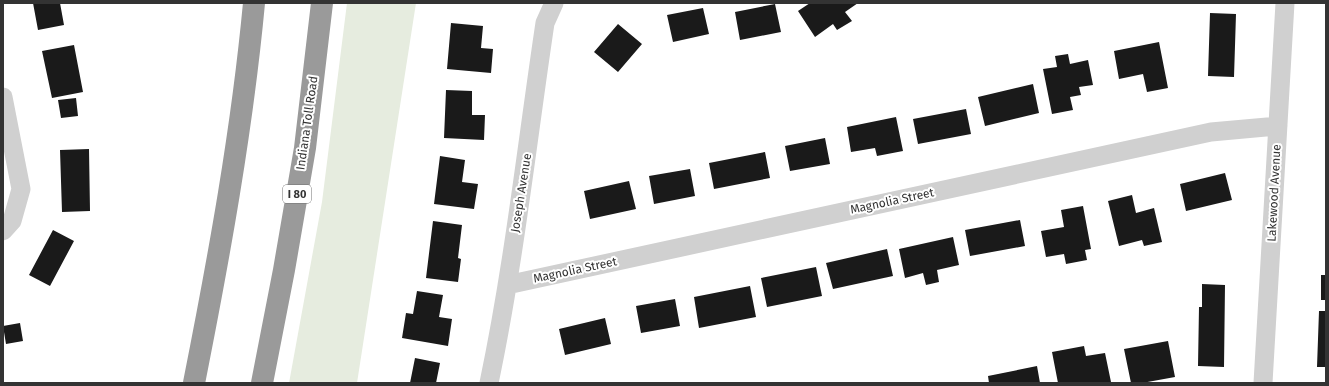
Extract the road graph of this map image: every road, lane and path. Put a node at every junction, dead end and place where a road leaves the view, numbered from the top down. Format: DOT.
graph roads {
  1 [pos="254,3"];
  2 [pos="322,3"];
  3 [pos="554,3"];
  4 [pos="1285,3"];
  5 [pos="3,97"];
  6 [pos="1278,126"];
  7 [pos="7,226"];
  8 [pos="507,285"];
  9 [pos="194,383"];
  10 [pos="262,383"];
  11 [pos="489,383"];
  12 [pos="1263,383"];
  1 -- 9 [label="highway"];
  2 -- 10 [label="highway, Indiana Toll Road / I 80"];
  3 -- 8 [label="street, Joseph Avenue"];
  4 -- 6 [label="street, Lakewood Avenue"];
  5 -- 7 [label="street"];
  6 -- 8 [label="street, Magnolia Street"];
  6 -- 12 [label="street, Lakewood Avenue"];
  8 -- 11 [label="street, Joseph Avenue"];
}
